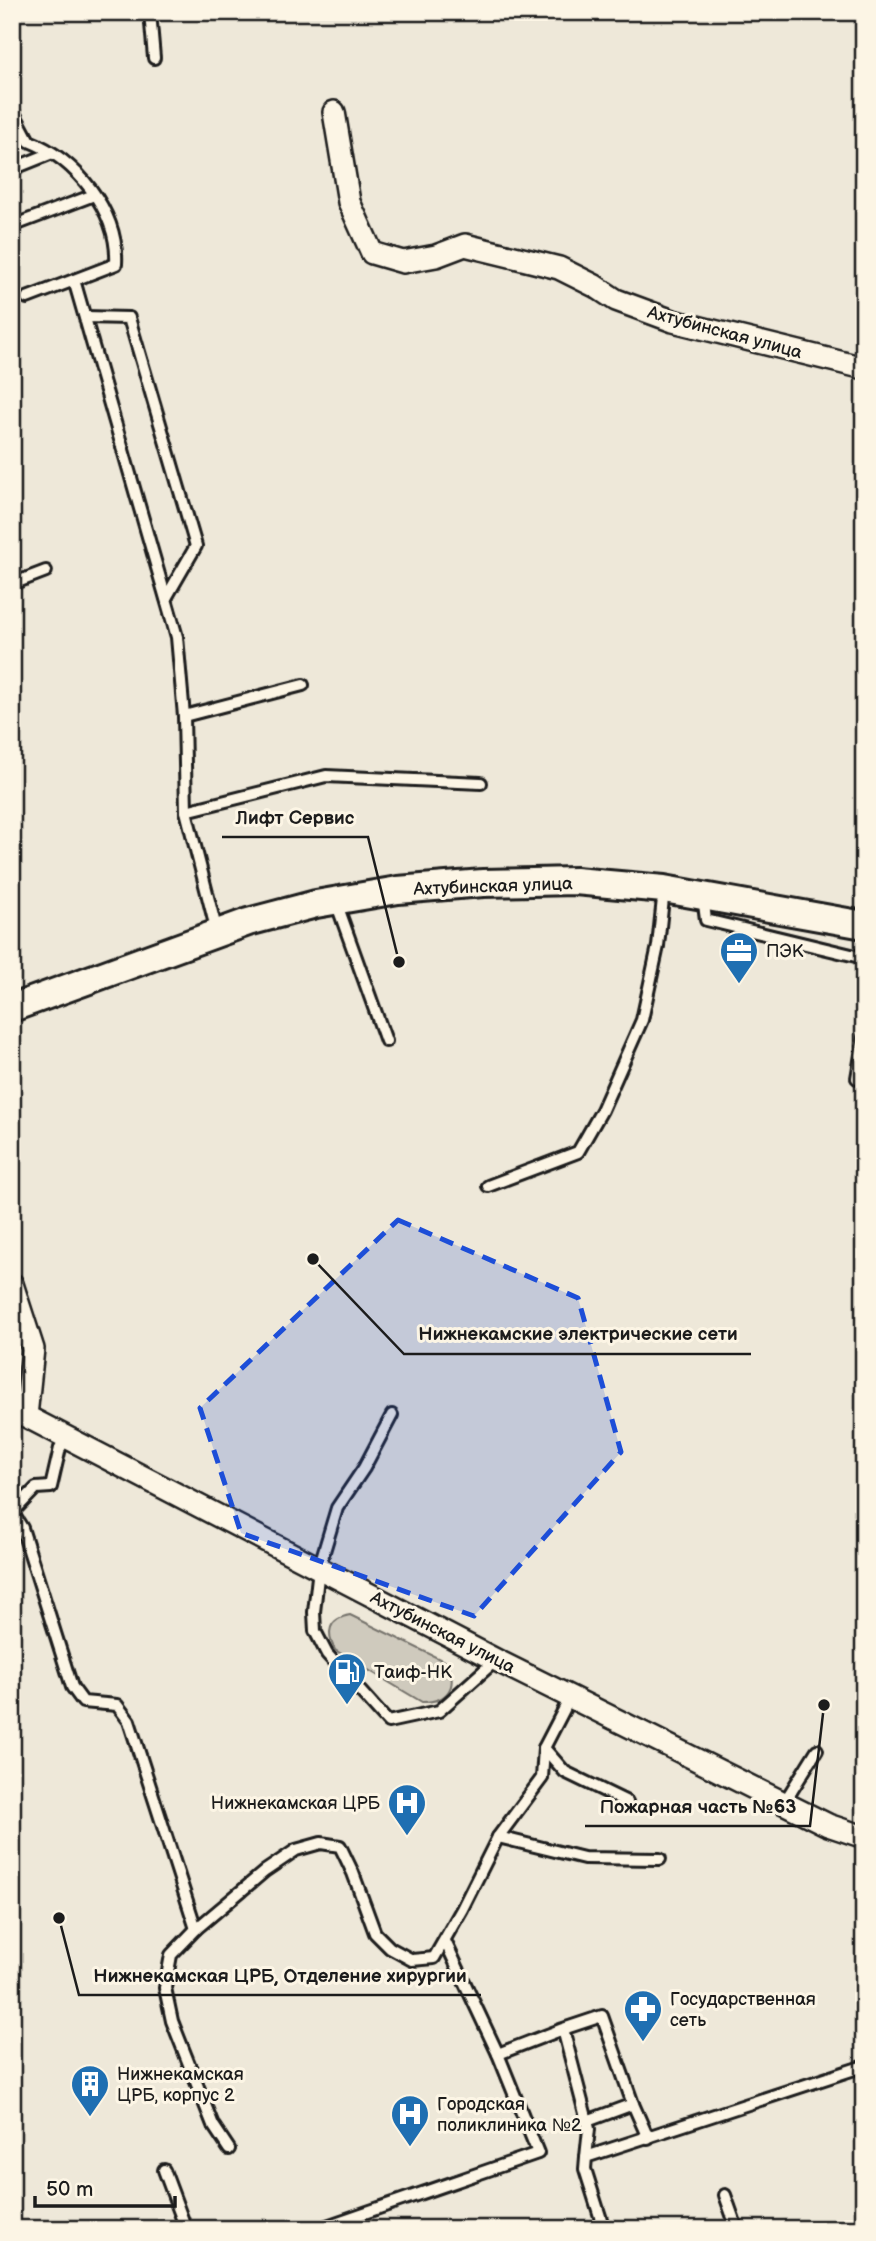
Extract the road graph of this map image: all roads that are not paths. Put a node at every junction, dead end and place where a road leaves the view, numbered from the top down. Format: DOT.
graph roads {
  1 [pos="150,12"];
  2 [pos="154,58"];
  3 [pos="334,112"];
  4 [pos="14,116"];
  5 [pos="52,153"];
  6 [pos="12,169"];
  7 [pos="93,195"];
  8 [pos="12,226"];
  9 [pos="74,280"];
  10 [pos="27,298"];
  11 [pos="85,317"];
  12 [pos="864,368"];
  13 [pos="46,571"];
  14 [pos="12,584"];
  15 [pos="166,598"];
  16 [pos="303,685"];
  17 [pos="184,716"];
  18 [pos="481,783"];
  19 [pos="186,811"];
  20 [pos="664,889"];
  21 [pos="703,895"];
  22 [pos="336,901"];
  23 [pos="864,925"];
  24 [pos="217,932"];
  25 [pos="864,958"];
  26 [pos="12,1008"];
  27 [pos="864,1037"];
  28 [pos="386,1041"];
  29 [pos="857,1077"];
  30 [pos="488,1186"];
  31 [pos="12,1284"];
  32 [pos="19,1413"];
  33 [pos="392,1415"];
  34 [pos="66,1437"];
  35 [pos="12,1512"];
  36 [pos="318,1567"];
  37 [pos="496,1660"];
  38 [pos="571,1696"];
  39 [pos="544,1748"];
  40 [pos="817,1750"];
  41 [pos="627,1802"];
  42 [pos="784,1803"];
  43 [pos="498,1837"];
  44 [pos="864,1837"];
  45 [pos="660,1859"];
  46 [pos="196,1929"];
  47 [pos="445,1941"];
  48 [pos="563,2029"];
  49 [pos="498,2054"];
  50 [pos="864,2066"];
  51 [pos="634,2104"];
  52 [pos="587,2121"];
  53 [pos="648,2138"];
  54 [pos="229,2149"];
  55 [pos="586,2157"];
  56 [pos="164,2170"];
  57 [pos="725,2195"];
  58 [pos="186,2229"];
  59 [pos="318,2229"];
  60 [pos="604,2229"];
  61 [pos="737,2229"];
  1 -- 2 [label="lane"];
  3 -- 12 [label="street, Ахтубинская улица"];
  4 -- 5 [label="lane"];
  5 -- 6 [label="lane"];
  5 -- 7 [label="lane"];
  7 -- 8 [label="lane"];
  7 -- 9 [label="lane"];
  9 -- 10 [label="lane"];
  9 -- 11 [label="lane"];
  11 -- 15 [label="lane"];
  11 -- 15 [label="lane"];
  13 -- 14 [label="lane"];
  15 -- 17 [label="lane"];
  16 -- 17 [label="lane"];
  17 -- 19 [label="lane"];
  18 -- 19 [label="lane"];
  19 -- 24 [label="lane"];
  20 -- 21 [label="street, Ахтубинская улица"];
  20 -- 22 [label="street, Ахтубинская улица"];
  20 -- 30 [label="lane"];
  21 -- 23 [label="street, Ахтубинская улица"];
  21 -- 25 [label="lane"];
  22 -- 24 [label="street, Ахтубинская улица"];
  22 -- 28 [label="lane"];
  24 -- 26 [label="street, Ахтубинская улица"];
  27 -- 29 [label="lane"];
  31 -- 32 [label="street, Ахтубинская улица"];
  32 -- 34 [label="street, Ахтубинская улица"];
  33 -- 36 [label="lane"];
  34 -- 35 [label="lane"];
  34 -- 36 [label="street, Ахтубинская улица"];
  35 -- 46 [label="lane"];
  36 -- 37 [label="street, Ахтубинская улица"];
  36 -- 37 [label="lane"];
  37 -- 38 [label="street, Ахтубинская улица"];
  38 -- 39 [label="lane"];
  38 -- 42 [label="street, Ахтубинская улица"];
  39 -- 41 [label="lane"];
  39 -- 43 [label="lane"];
  40 -- 42 [label="lane"];
  42 -- 44 [label="street, Ахтубинская улица"];
  43 -- 45 [label="lane"];
  43 -- 47 [label="lane"];
  46 -- 47 [label="lane"];
  46 -- 54 [label="lane"];
  47 -- 49 [label="lane"];
  48 -- 49 [label="lane"];
  48 -- 51 [label="lane"];
  48 -- 52 [label="lane"];
  49 -- 59 [label="lane"];
  50 -- 53 [label="lane"];
  51 -- 52 [label="lane"];
  51 -- 53 [label="lane"];
  52 -- 55 [label="lane"];
  53 -- 55 [label="lane"];
  55 -- 60 [label="lane"];
  56 -- 58 [label="lane"];
  57 -- 61 [label="lane"];
}
